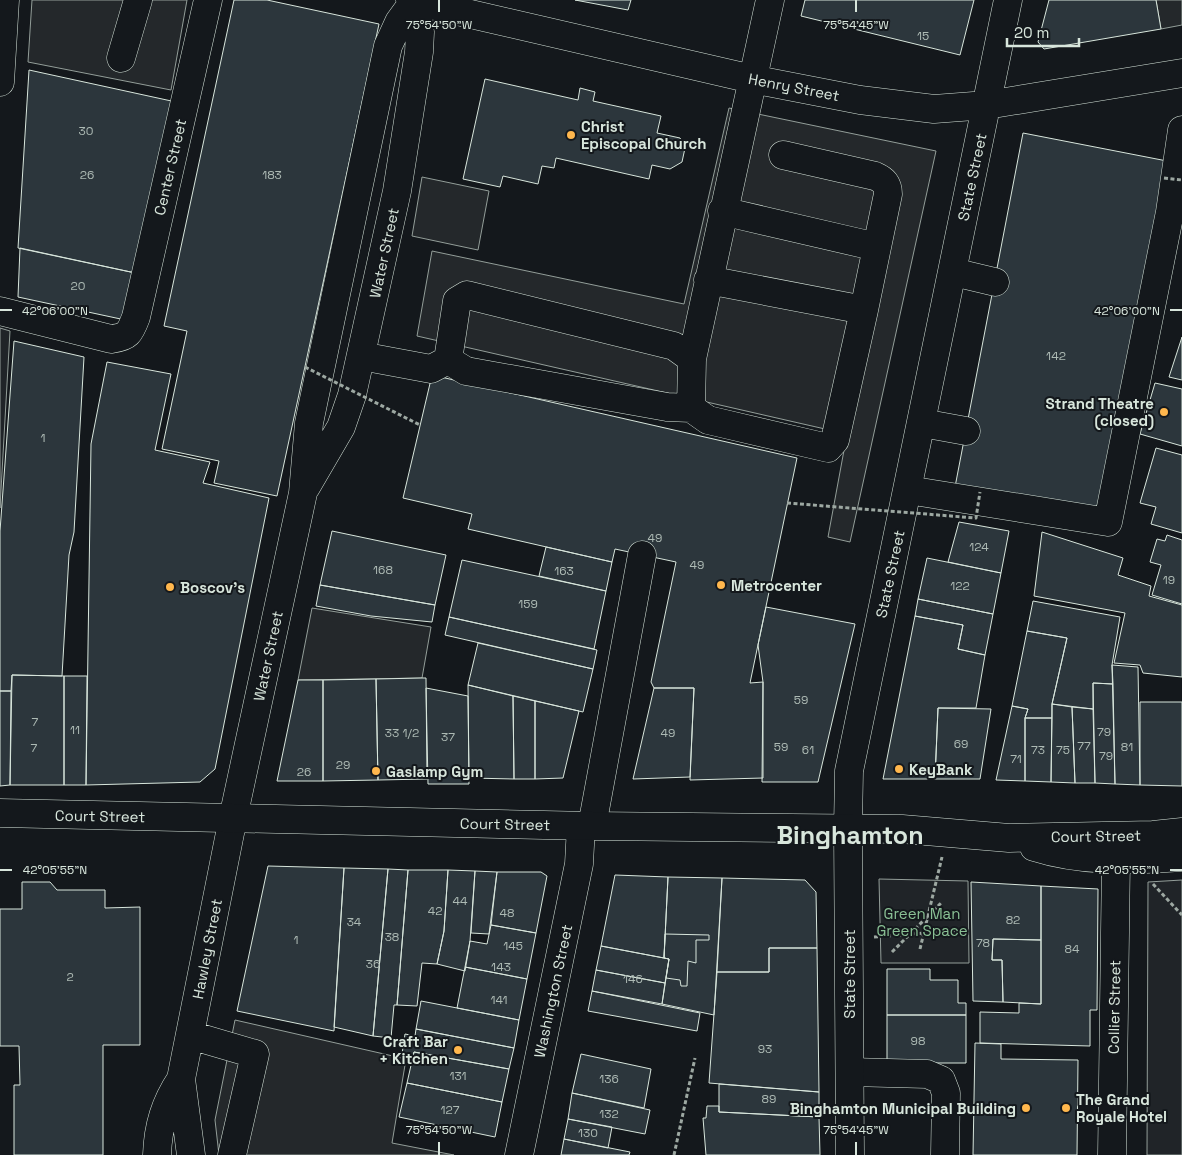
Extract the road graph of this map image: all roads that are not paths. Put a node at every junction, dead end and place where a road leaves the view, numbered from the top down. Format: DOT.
graph roads {
  1 [pos="5,0"];
  2 [pos="138,0"];
  3 [pos="208,0"];
  4 [pos="414,0"];
  5 [pos="770,0"];
  6 [pos="1008,0"];
  7 [pos="121,58"];
  8 [pos="1182,73"];
  9 [pos="752,79"];
  10 [pos="0,82"];
  11 [pos="987,105"];
  12 [pos="1182,130"];
  13 [pos="783,155"];
  14 [pos="722,211"];
  15 [pos="349,230"];
  16 [pos="386,240"];
  17 [pos="877,247"];
  18 [pos="1172,257"];
  19 [pos="953,272"];
  20 [pos="708,280"];
  21 [pos="994,282"];
  22 [pos="864,310"];
  23 [pos="0,311"];
  24 [pos="327,338"];
  25 [pos="363,350"];
  26 [pos="692,359"];
  27 [pos="448,360"];
  28 [pos="691,408"];
  29 [pos="922,423"];
  30 [pos="966,431"];
  31 [pos="908,490"];
  32 [pos="303,493"];
  33 [pos="642,555"];
  34 [pos="0,813"];
  35 [pos="233,818"];
  36 [pos="586,826"];
  37 [pos="848,828"];
  38 [pos="1182,832"];
  39 [pos="1009,838"];
  40 [pos="1182,857"];
  41 [pos="1116,859"];
  42 [pos="190,1035"];
  43 [pos="850,1072"];
  44 [pos="181,1079"];
  45 [pos="197,1151"];
  46 [pos="157,1155"];
  47 [pos="232,1155"];
  48 [pos="519,1155"];
  49 [pos="850,1155"];
  50 [pos="946,1155"];
  51 [pos="1112,1155"];
  1 -- 10 [label="street"];
  2 -- 7 [label="street"];
  3 -- 23 [label="street, Center Street"];
  4 -- 9 [label="street, Henry Street"];
  4 -- 15 [label="street, Water Street"];
  4 -- 16 [label="street, Water Street"];
  5 -- 9 [label="street"];
  6 -- 11 [label="street, State Street"];
  8 -- 11 [label="street, Henry Street"];
  9 -- 11 [label="street, Henry Street"];
  9 -- 14 [label="street"];
  11 -- 19 [label="street, State Street"];
  12 -- 18 [label="street"];
  13 -- 17 [label="street"];
  14 -- 17 [label="street"];
  14 -- 20 [label="street"];
  15 -- 16 [label="street"];
  15 -- 24 [label="street, Water Street"];
  16 -- 25 [label="street, Water Street"];
  17 -- 22 [label="street"];
  18 -- 31 [label="street"];
  19 -- 21 [label="street"];
  19 -- 29 [label="street, State Street"];
  20 -- 22 [label="street"];
  20 -- 26 [label="street"];
  22 -- 28 [label="street"];
  24 -- 25 [label="street"];
  24 -- 32 [label="street, Water Street"];
  25 -- 27 [label="street"];
  25 -- 32 [label="street, Water Street"];
  26 -- 27 [label="street"];
  26 -- 28 [label="street"];
  27 -- 28 [label="street"];
  29 -- 30 [label="street"];
  29 -- 31 [label="street, State Street"];
  31 -- 37 [label="street, State Street"];
  32 -- 35 [label="street, Water Street"];
  33 -- 36 [label="street, Washington Street"];
  34 -- 35 [label="street, Court Street"];
  35 -- 36 [label="street, Court Street"];
  35 -- 42 [label="street, Hawley Street"];
  36 -- 37 [label="street, Court Street"];
  36 -- 48 [label="street, Washington Street"];
  37 -- 39 [label="street, Court Street"];
  37 -- 43 [label="street, State Street"];
  38 -- 39 [label="street, Court Street"];
  39 -- 41 [label="street, Court Street"];
  40 -- 41 [label="street, Court Street"];
  41 -- 51 [label="street, Collier Street"];
  42 -- 44 [label="street, Hawley Street"];
  42 -- 47 [label="street"];
  43 -- 49 [label="street, State Street"];
  43 -- 50 [label="street"];
  44 -- 45 [label="street, Hawley Street"];
  44 -- 46 [label="street, Hawley Street"];
}
